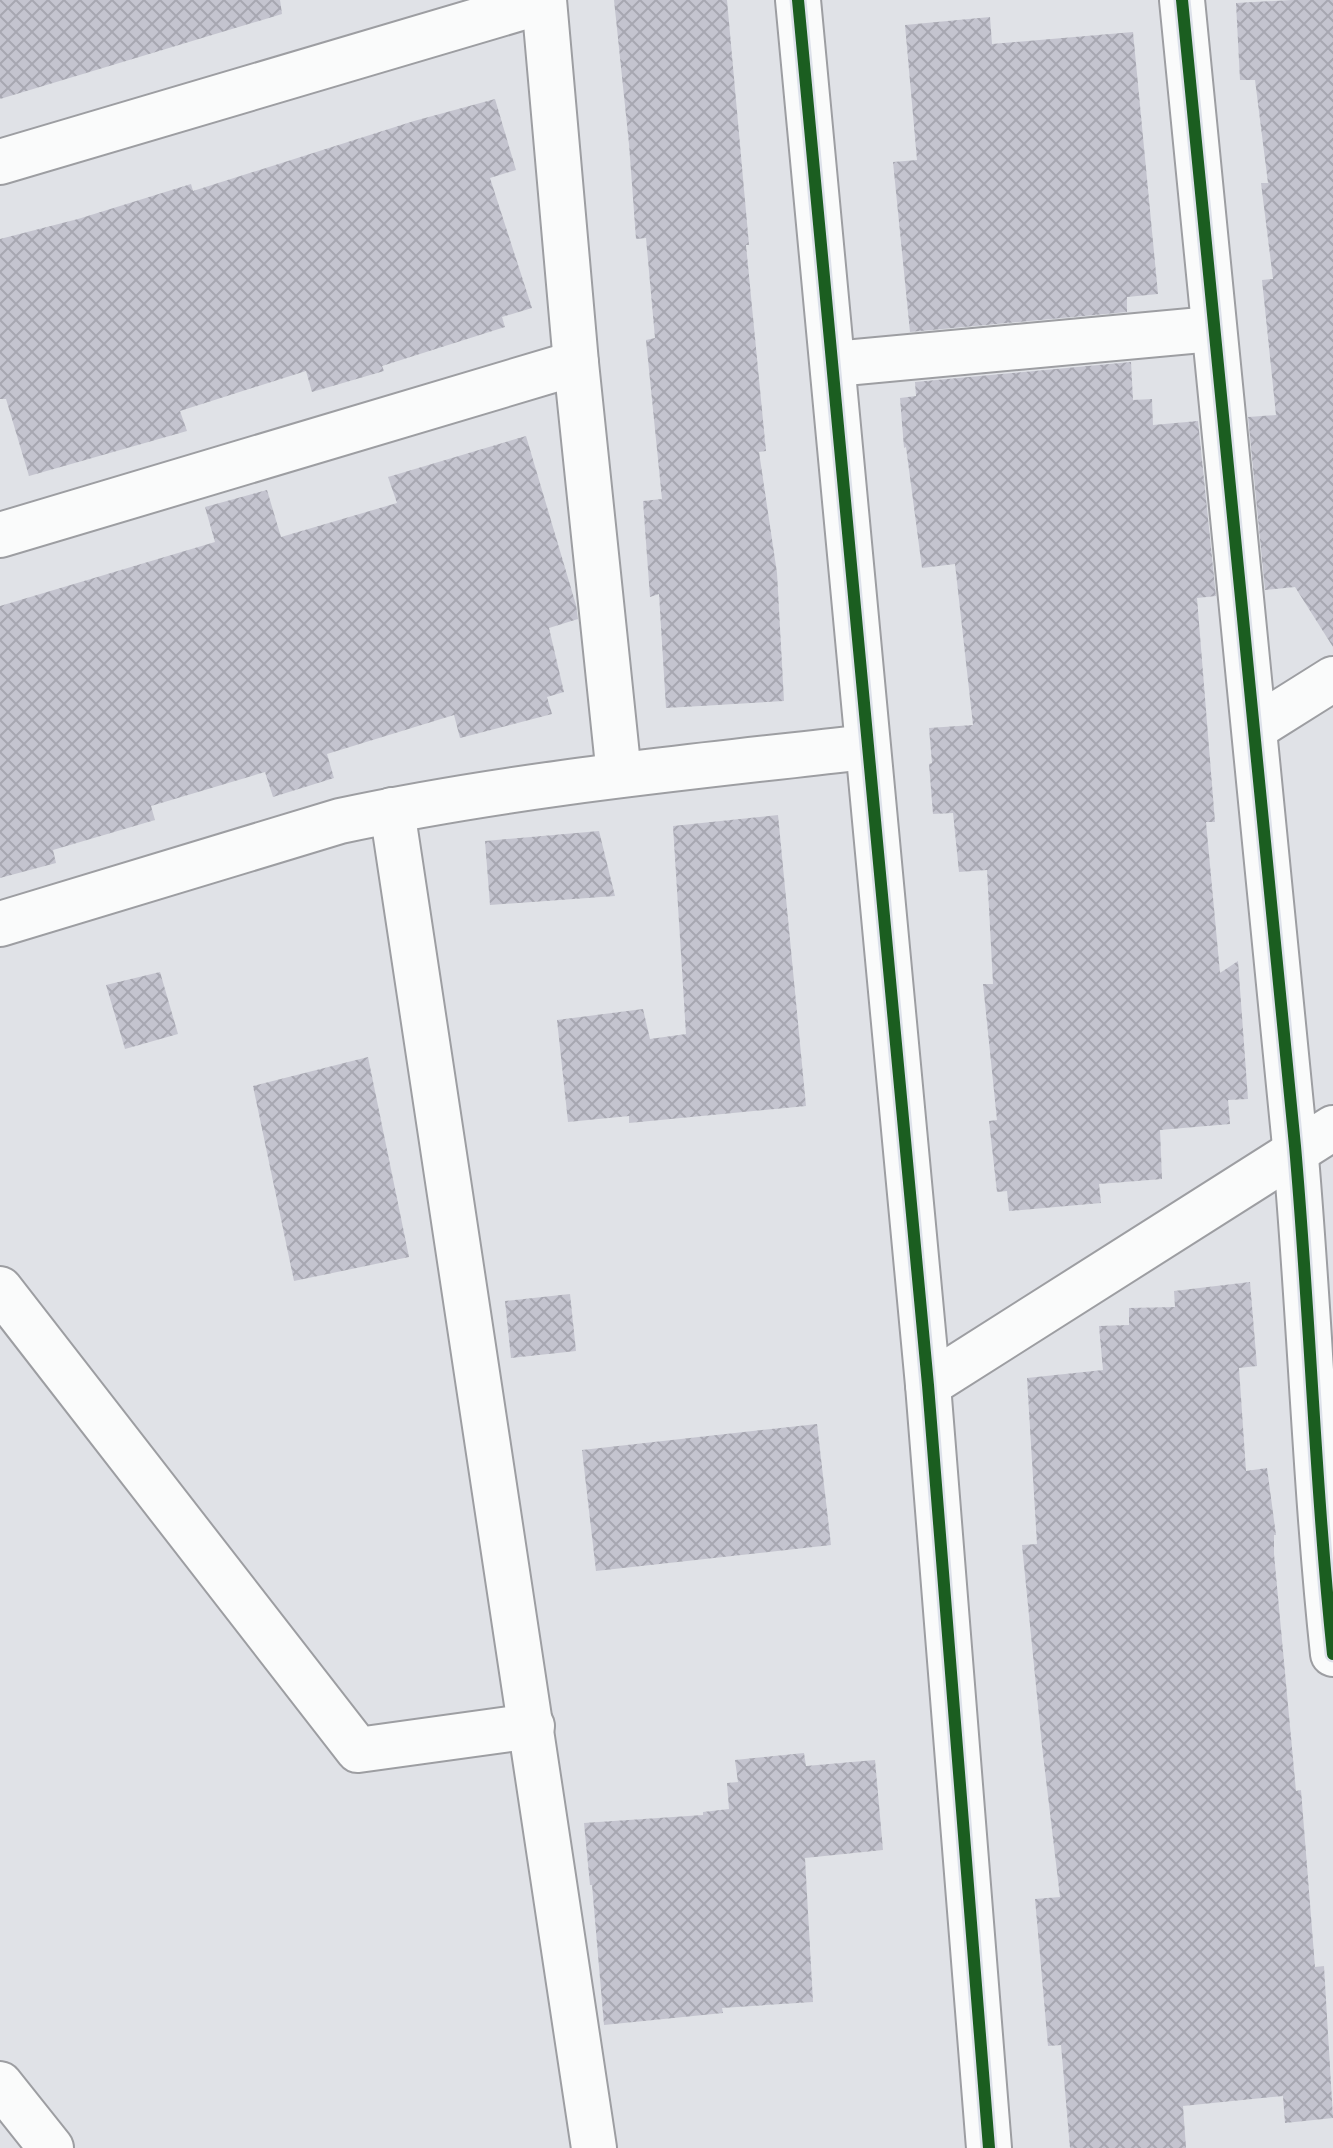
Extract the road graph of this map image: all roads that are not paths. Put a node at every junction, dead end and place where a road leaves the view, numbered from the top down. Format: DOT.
graph roads {
  1 [pos="544,0"];
  2 [pos="798,0"];
  3 [pos="1182,0"];
  4 [pos="0,162"];
  5 [pos="1212,329"];
  6 [pos="576,363"];
  7 [pos="834,364"];
  8 [pos="0,535"];
  9 [pos="1333,679"];
  10 [pos="1255,728"];
  11 [pos="866,747"];
  12 [pos="619,775"];
  13 [pos="392,810"];
  14 [pos="0,924"];
  15 [pos="1333,1128"];
  16 [pos="1295,1150"];
  17 [pos="0,1289"];
  18 [pos="928,1385"];
  19 [pos="1330,1596"];
  20 [pos="1333,1654"];
  21 [pos="532,1726"];
  22 [pos="0,2084"];
  23 [pos="51,2148"];
  24 [pos="594,2148"];
  25 [pos="989,2148"];
  1 -- 4 [label="street"];
  1 -- 6 [label="street"];
  2 -- 7 [label="street"];
  3 -- 5 [label="street"];
  5 -- 7 [label="street"];
  5 -- 10 [label="street"];
  6 -- 8 [label="street"];
  6 -- 12 [label="street"];
  7 -- 11 [label="street"];
  9 -- 10 [label="street"];
  10 -- 16 [label="street"];
  11 -- 12 [label="street"];
  11 -- 18 [label="street"];
  12 -- 13 [label="street"];
  13 -- 14 [label="street"];
  13 -- 21 [label="street"];
  15 -- 16 [label="street"];
  16 -- 18 [label="street"];
  16 -- 19 [label="street"];
  17 -- 21 [label="street"];
  18 -- 25 [label="street"];
  19 -- 20 [label="street"];
  21 -- 24 [label="street"];
  22 -- 23 [label="street"];
}
